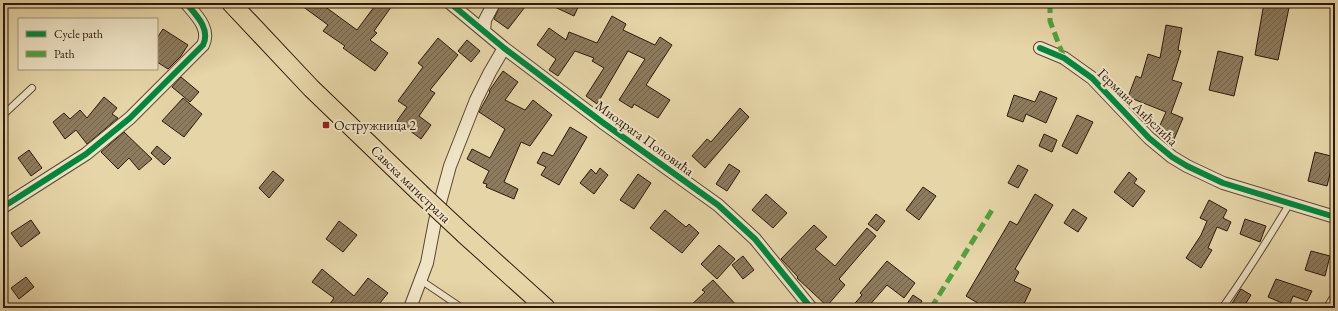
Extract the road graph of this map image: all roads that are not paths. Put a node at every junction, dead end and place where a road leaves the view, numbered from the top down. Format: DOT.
graph roads {
  1 [pos="186,3"];
  2 [pos="231,3"];
  3 [pos="450,3"];
  4 [pos="494,3"];
  5 [pos="484,31"];
  6 [pos="504,48"];
  7 [pos="1040,48"];
  8 [pos="32,88"];
  9 [pos="3,115"];
  10 [pos="1290,203"];
  11 [pos="3,207"];
  12 [pos="1335,217"];
  13 [pos="422,281"];
  14 [pos="1335,300"];
  15 [pos="410,308"];
  16 [pos="462,308"];
  17 [pos="546,308"];
  18 [pos="811,308"];
  19 [pos="1222,308"];
  20 [pos="1330,308"];
  1 -- 11 [label="street"];
  2 -- 17 [label="main road, Савска магистрала, bridge"];
  3 -- 5 [label="street, Миодрага Поповића"];
  4 -- 5 [label="street"];
  5 -- 6 [label="street, Миодрага Поповића"];
  6 -- 13 [label="street"];
  6 -- 18 [label="street, Миодрага Поповића"];
  7 -- 10 [label="street, Германа Анђелића"];
  8 -- 9 [label="lane"];
  10 -- 12 [label="street, Германа Анђелића"];
  10 -- 19 [label="lane"];
  13 -- 15 [label="street"];
  13 -- 16 [label="lane"];
  14 -- 20 [label="street"];
}
